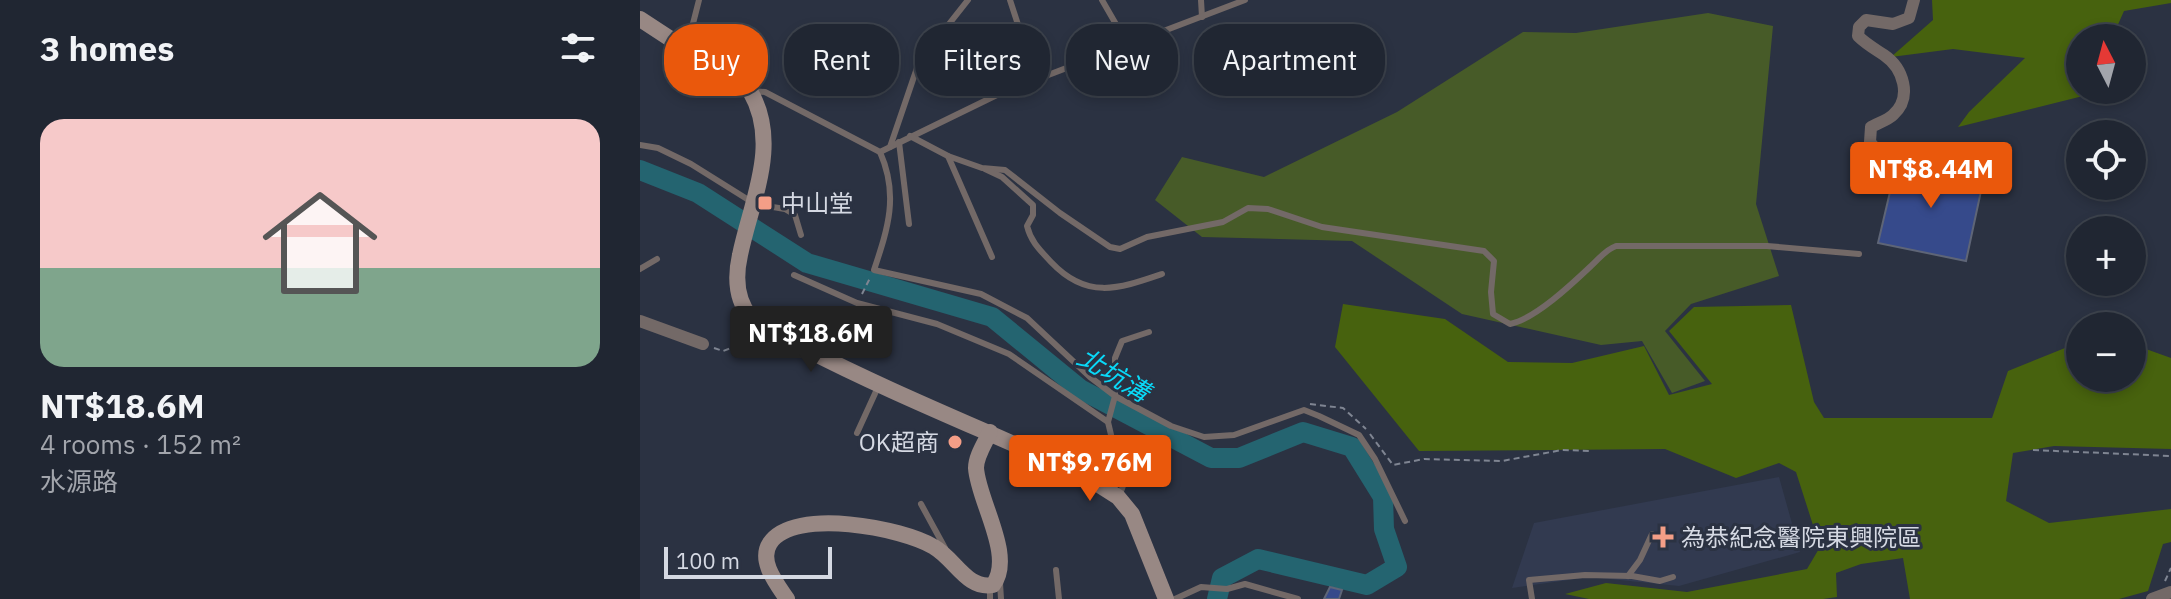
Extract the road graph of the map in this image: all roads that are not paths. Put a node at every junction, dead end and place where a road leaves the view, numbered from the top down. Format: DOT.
graph roads {
  1 [pos="699,0"];
  2 [pos="968,0"];
  3 [pos="1010,0"];
  4 [pos="1102,0"];
  5 [pos="1201,0"];
  6 [pos="1245,0"];
  7 [pos="1914,0"];
  8 [pos="1202,17"];
  9 [pos="640,19"];
  10 [pos="693,24"];
  11 [pos="1018,24"];
  12 [pos="1116,24"];
  13 [pos="1178,26"];
  14 [pos="664,35"];
  15 [pos="1066,68"];
  16 [pos="768,94"];
  17 [pos="753,96"];
  18 [pos="910,136"];
  19 [pos="899,142"];
  20 [pos="640,145"];
  21 [pos="890,147"];
  22 [pos="880,152"];
  23 [pos="1880,154"];
  24 [pos="948,156"];
  25 [pos="982,168"];
  26 [pos="755,204"];
  27 [pos="909,224"];
  28 [pos="801,235"];
  29 [pos="1859,254"];
  30 [pos="992,257"];
  31 [pos="657,259"];
  32 [pos="640,269"];
  33 [pos="1162,274"];
  34 [pos="794,275"];
  35 [pos="640,321"];
  36 [pos="1149,332"];
  37 [pos="703,344"];
  38 [pos="879,383"];
  39 [pos="1115,396"];
  40 [pos="1108,422"];
  41 [pos="990,432"];
  42 [pos="857,433"];
  43 [pos="1118,497"];
  44 [pos="921,504"];
  45 [pos="1405,521"];
  46 [pos="1652,534"];
  47 [pos="951,558"];
  48 [pos="1056,570"];
  49 [pos="1628,576"];
  50 [pos="1673,577"];
  51 [pos="995,590"];
  52 [pos="2171,592"];
  53 [pos="787,599"];
  54 [pos="1059,599"];
  55 [pos="1166,599"];
  56 [pos="1175,599"];
  57 [pos="1298,599"];
  58 [pos="1532,599"];
  59 [pos="2152,599"];
  1 -- 10 [label="lane"];
  2 -- 21 [label="lane"];
  3 -- 11 [label="lane"];
  4 -- 12 [label="lane"];
  5 -- 8 [label="lane"];
  6 -- 8 [label="lane"];
  7 -- 23 [label="street"];
  8 -- 13 [label="lane"];
  9 -- 14 [label="street"];
  15 -- 18 [label="lane"];
  16 -- 22 [label="lane"];
  17 -- 26 [label="street"];
  18 -- 19 [label="lane"];
  18 -- 24 [label="lane"];
  19 -- 21 [label="lane"];
  19 -- 27 [label="lane"];
  20 -- 26 [label="lane"];
  21 -- 22 [label="lane"];
  22 -- 39 [label="lane"];
  24 -- 25 [label="lane"];
  24 -- 30 [label="lane"];
  25 -- 29 [label="lane"];
  25 -- 33 [label="lane"];
  26 -- 28 [label="lane"];
  26 -- 38 [label="street"];
  31 -- 32 [label="lane"];
  34 -- 40 [label="lane"];
  35 -- 37 [label="street"];
  36 -- 39 [label="lane"];
  38 -- 41 [label="street"];
  38 -- 42 [label="lane"];
  39 -- 40 [label="lane"];
  39 -- 45 [label="lane"];
  40 -- 43 [label="lane"];
  41 -- 43 [label="street"];
  41 -- 51 [label="street"];
  43 -- 55 [label="street"];
  44 -- 47 [label="lane"];
  46 -- 49 [label="lane"];
  47 -- 51 [label="street"];
  47 -- 53 [label="street"];
  48 -- 54 [label="lane"];
  49 -- 50 [label="lane"];
  49 -- 58 [label="lane"];
  52 -- 59 [label="street"];
  56 -- 57 [label="lane"];
}
